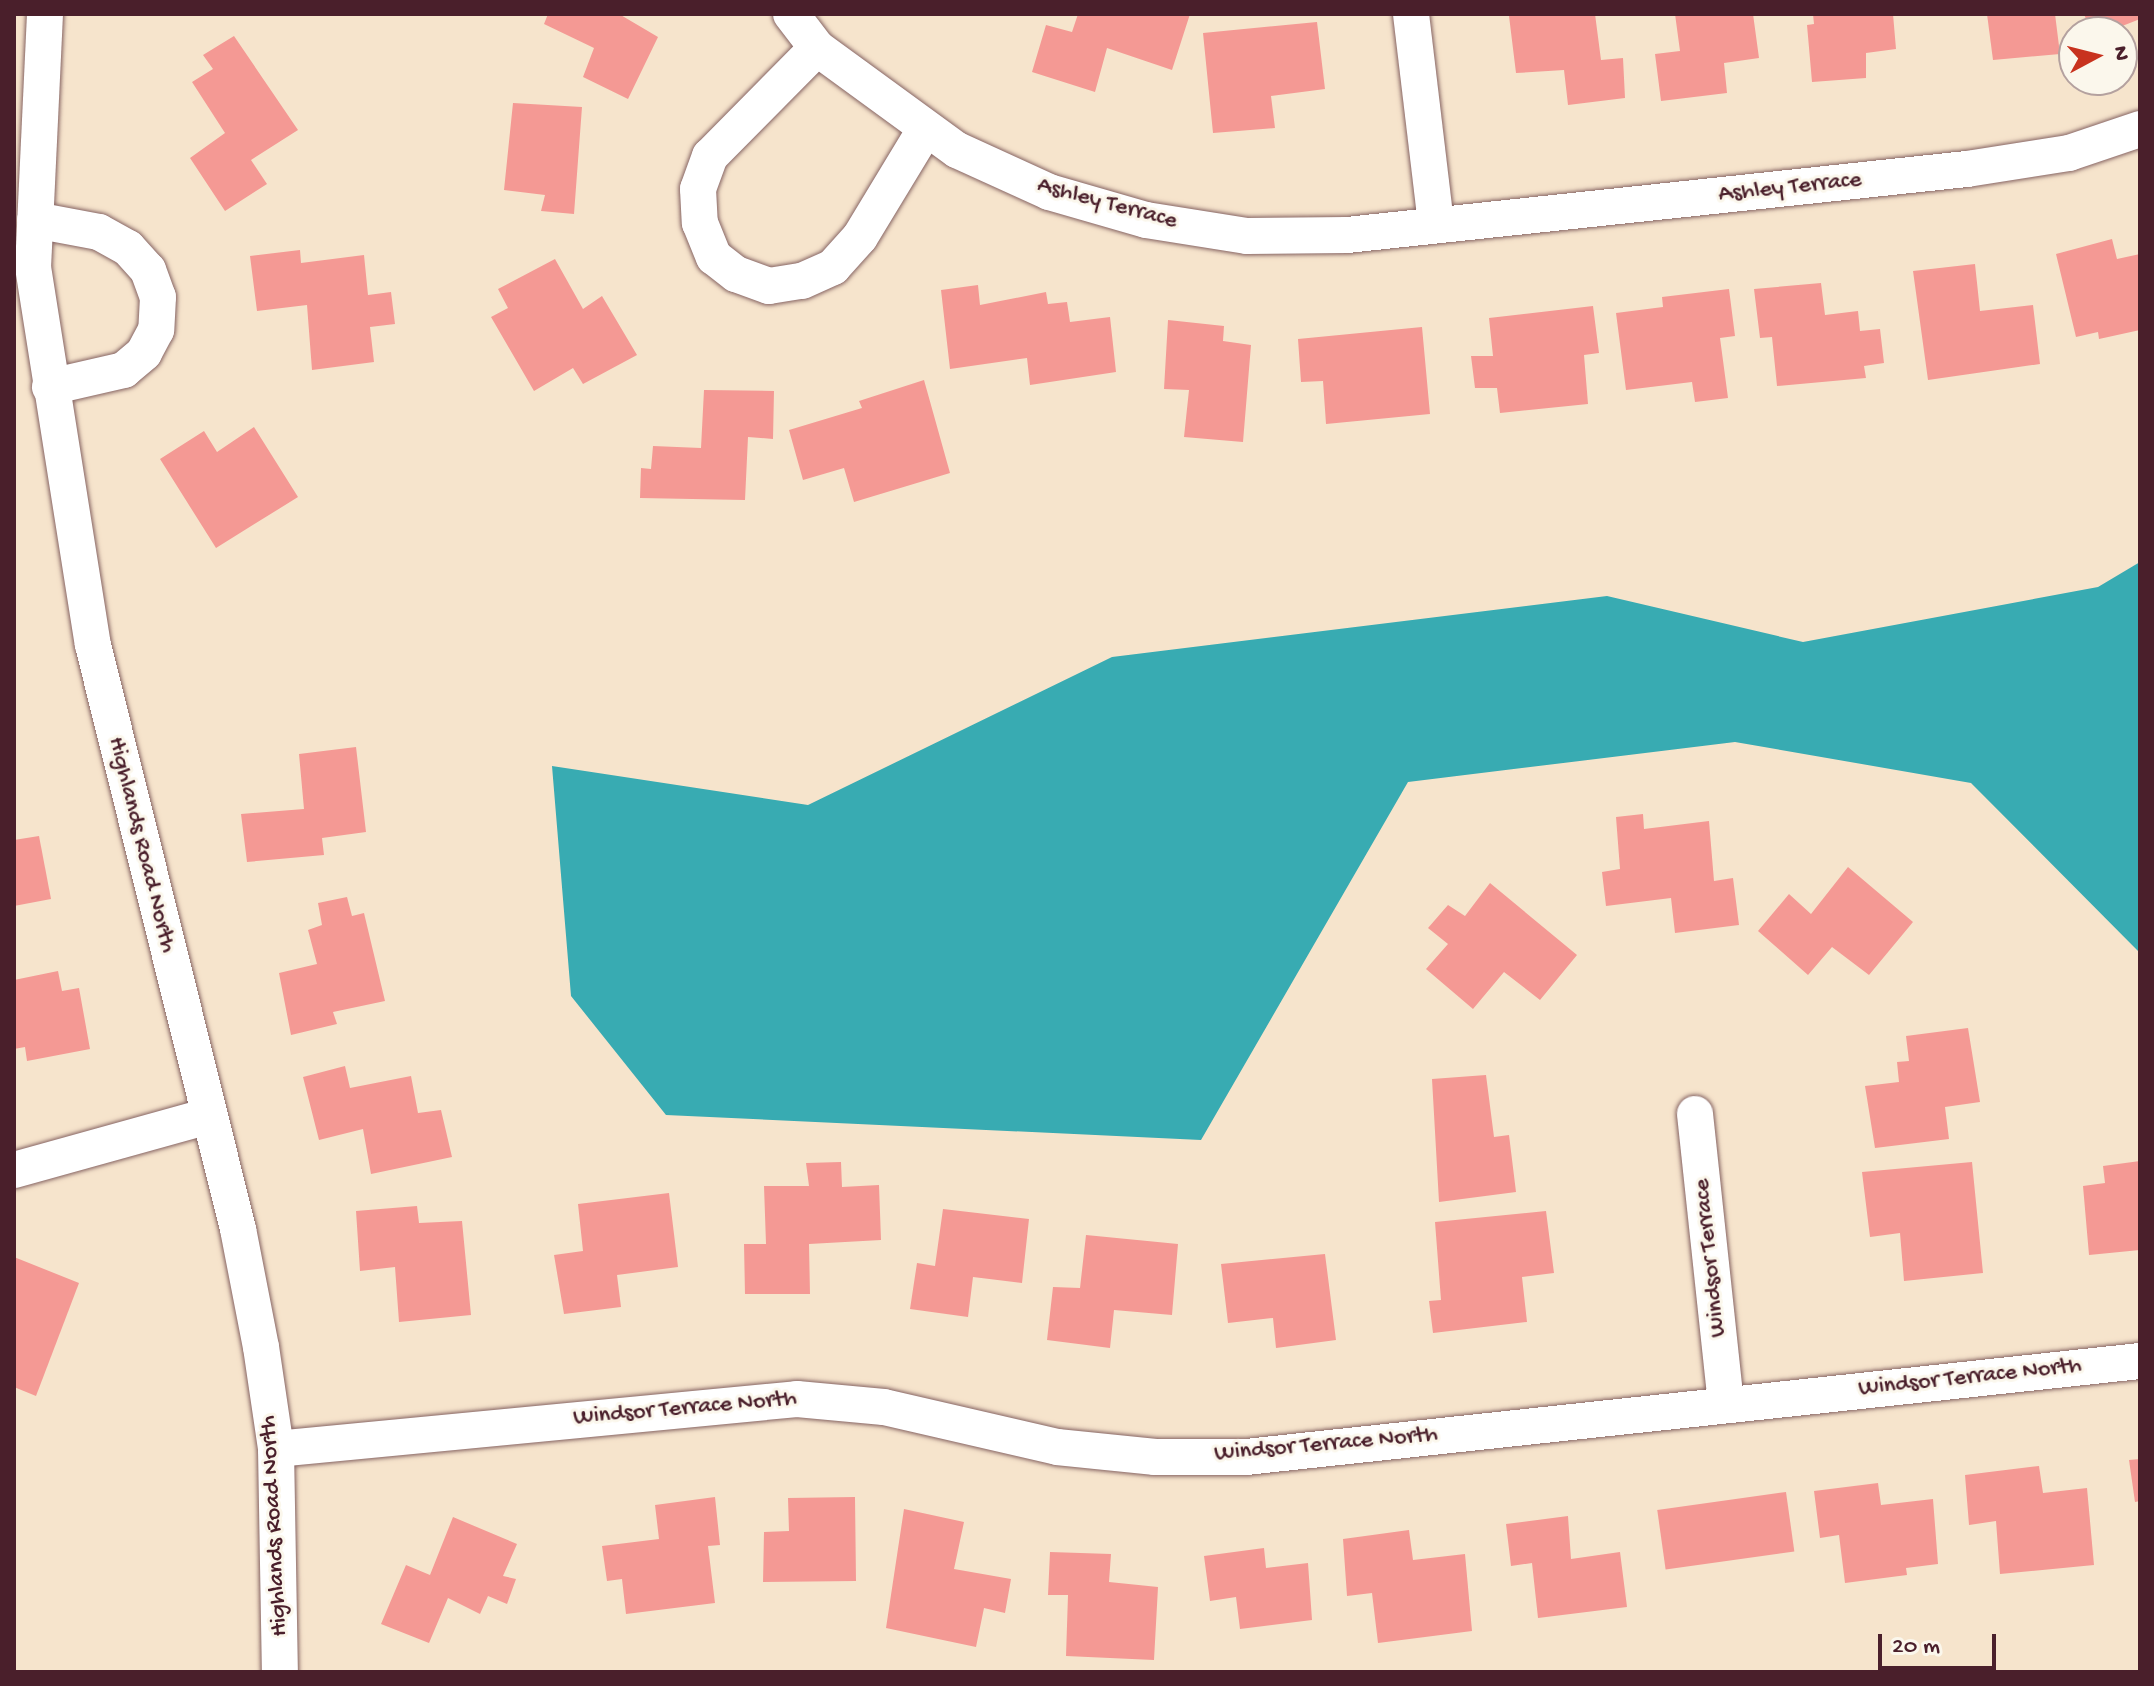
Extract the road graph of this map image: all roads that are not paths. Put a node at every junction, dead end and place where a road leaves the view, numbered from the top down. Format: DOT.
graph roads {
  1 [pos="45,14"];
  2 [pos="791,14"];
  3 [pos="1411,14"];
  4 [pos="817,48"];
  5 [pos="926,128"];
  6 [pos="2140,129"];
  7 [pos="35,220"];
  8 [pos="1436,224"];
  9 [pos="50,387"];
  10 [pos="1695,1114"];
  11 [pos="209,1116"];
  12 [pos="14,1170"];
  13 [pos="2140,1361"];
  14 [pos="1726,1403"];
  15 [pos="276,1449"];
  16 [pos="280,1672"];
  1 -- 7 [label="street, Highlands Road North"];
  2 -- 4 [label="street, Ashley Terrace"];
  3 -- 8 [label="street"];
  4 -- 5 [label="street, Ashley Terrace"];
  4 -- 5 [label="street"];
  5 -- 8 [label="street, Ashley Terrace"];
  6 -- 8 [label="street, Ashley Terrace"];
  7 -- 9 [label="street, Highlands Road North"];
  7 -- 9 [label="street"];
  9 -- 11 [label="street, Highlands Road North"];
  10 -- 14 [label="street, Windsor Terrace"];
  11 -- 12 [label="street"];
  11 -- 15 [label="street, Highlands Road North"];
  13 -- 14 [label="street, Windsor Terrace North"];
  14 -- 15 [label="street, Windsor Terrace North"];
  15 -- 16 [label="street, Highlands Road North"];
}
